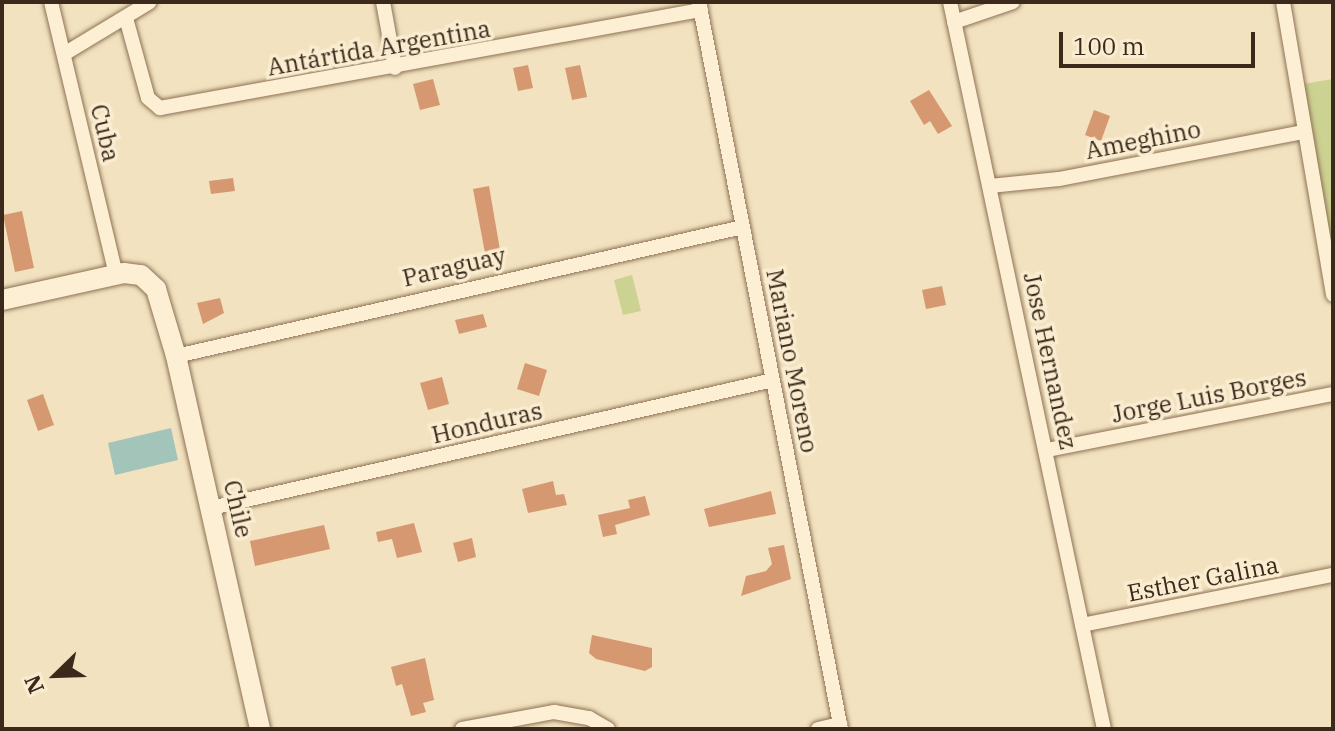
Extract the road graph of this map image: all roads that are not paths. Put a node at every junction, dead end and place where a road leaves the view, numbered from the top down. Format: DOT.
graph roads {
  1 [pos="51,2"];
  2 [pos="150,2"];
  3 [pos="383,2"];
  4 [pos="950,2"];
  5 [pos="1013,2"];
  6 [pos="1283,2"];
  7 [pos="700,6"];
  8 [pos="126,18"];
  9 [pos="954,22"];
  10 [pos="64,54"];
  11 [pos="395,68"];
  12 [pos="1304,132"];
  13 [pos="990,186"];
  14 [pos="743,227"];
  15 [pos="116,274"];
  16 [pos="1333,295"];
  17 [pos="2,300"];
  18 [pos="176,356"];
  19 [pos="773,380"];
  20 [pos="1333,394"];
  21 [pos="1047,450"];
  22 [pos="211,508"];
  23 [pos="1333,575"];
  24 [pos="1082,625"];
  25 [pos="840,726"];
  26 [pos="260,729"];
  27 [pos="462,729"];
  28 [pos="608,729"];
  29 [pos="818,729"];
  30 [pos="1104,729"];
  1 -- 10 [label="street, Cuba"];
  2 -- 8 [label="street"];
  3 -- 11 [label="street"];
  4 -- 9 [label="street, Jose Hernandez"];
  5 -- 9 [label="street"];
  6 -- 12 [label="street"];
  7 -- 11 [label="street, Antártida Argentina"];
  7 -- 14 [label="street, Mariano Moreno"];
  8 -- 10 [label="street"];
  8 -- 11 [label="street, Antártida Argentina"];
  9 -- 13 [label="street, Jose Hernandez"];
  10 -- 15 [label="street, Cuba"];
  12 -- 13 [label="street, Ameghino"];
  12 -- 16 [label="street"];
  13 -- 21 [label="street, Jose Hernandez"];
  14 -- 18 [label="street, Paraguay"];
  14 -- 19 [label="street, Mariano Moreno"];
  15 -- 17 [label="street"];
  15 -- 18 [label="street, Chile"];
  18 -- 22 [label="street, Chile"];
  19 -- 22 [label="street, Honduras"];
  19 -- 25 [label="street, Mariano Moreno"];
  20 -- 21 [label="street, Jorge Luis Borges"];
  21 -- 24 [label="street, Jose Hernandez"];
  22 -- 26 [label="street, Chile"];
  23 -- 24 [label="street, Esther Galina"];
  24 -- 30 [label="street, Jose Hernandez"];
  25 -- 29 [label="street"];
  27 -- 28 [label="street"];
}
